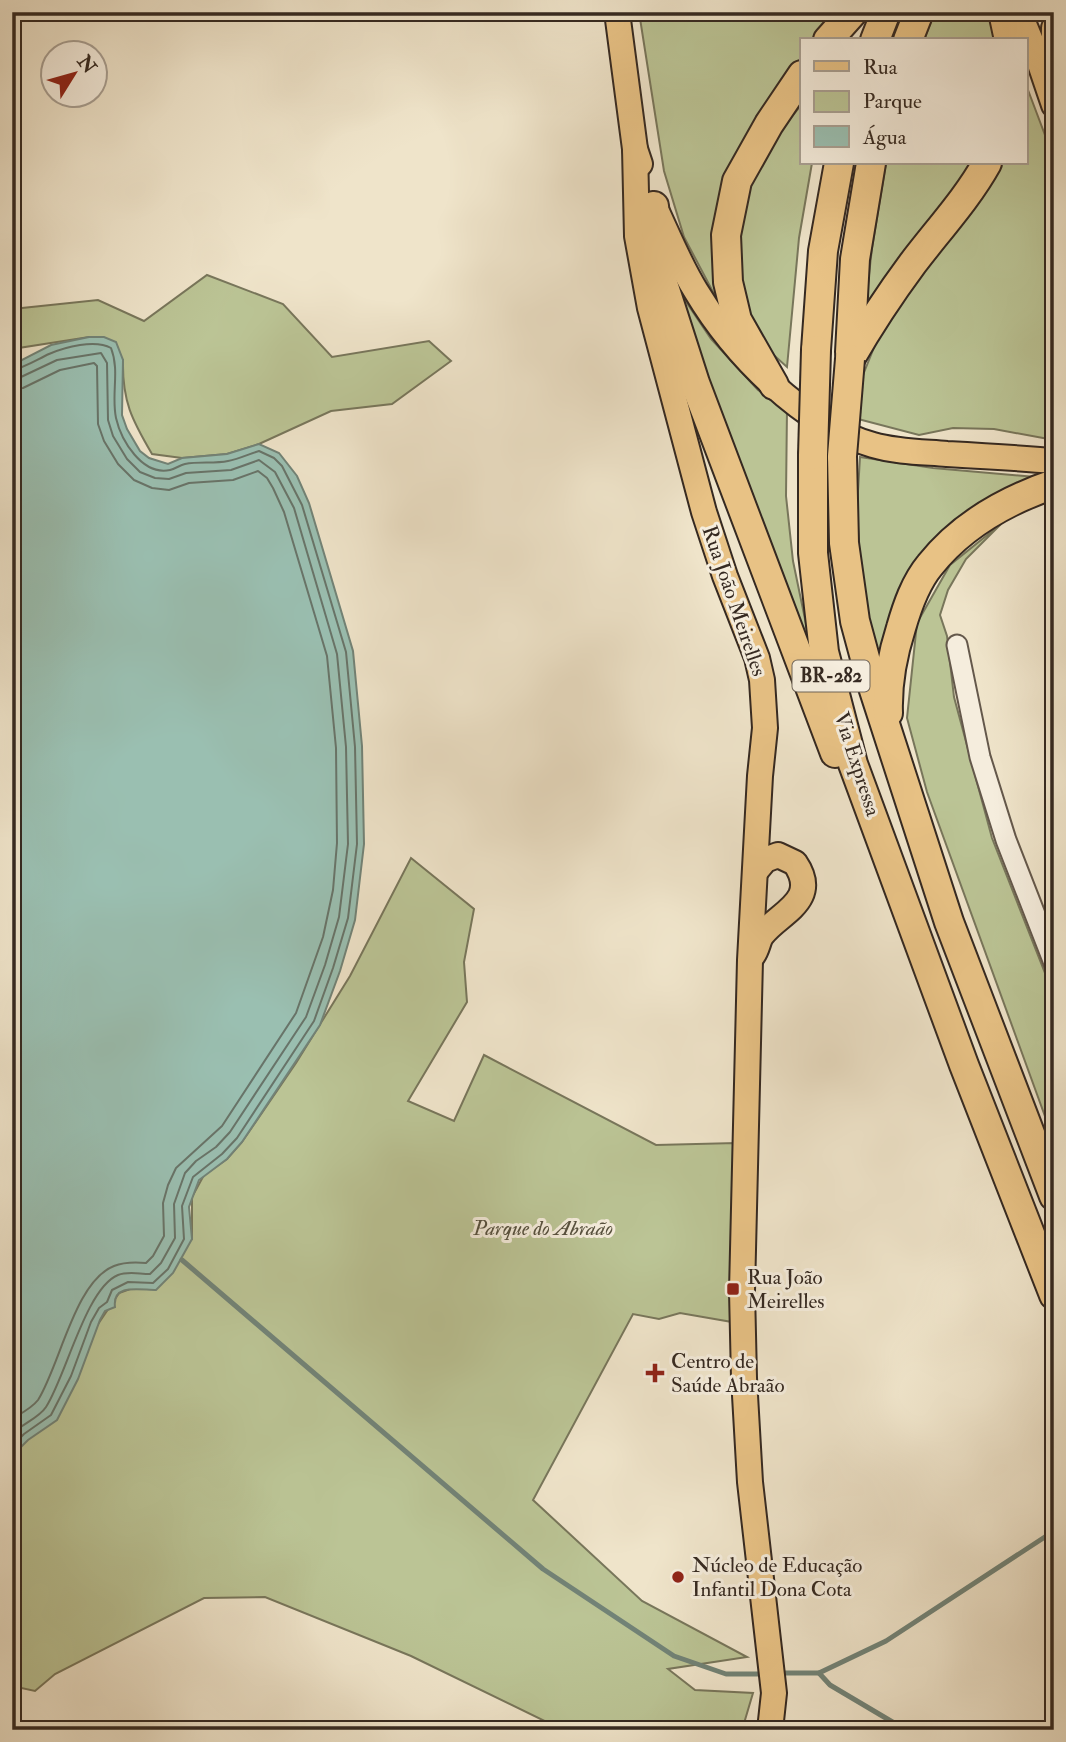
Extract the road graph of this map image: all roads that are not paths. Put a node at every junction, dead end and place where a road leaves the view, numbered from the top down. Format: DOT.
graph roads {
  1 [pos="617,12"];
  2 [pos="853,12"];
  3 [pos="886,12"];
  4 [pos="919,12"];
  5 [pos="1003,12"];
  6 [pos="1018,12"];
  7 [pos="1054,28"];
  8 [pos="830,38"];
  9 [pos="876,38"];
  10 [pos="909,38"];
  11 [pos="1009,38"];
  12 [pos="800,78"];
  13 [pos="1054,96"];
  14 [pos="1054,105"];
  15 [pos="635,149"];
  16 [pos="839,164"];
  17 [pos="871,164"];
  18 [pos="987,164"];
  19 [pos="654,206"];
  20 [pos="850,359"];
  21 [pos="774,385"];
  22 [pos="1054,461"];
  23 [pos="1054,484"];
  24 [pos="957,645"];
  25 [pos="888,733"];
  26 [pos="755,872"];
  27 [pos="900,888"];
  28 [pos="750,960"];
  29 [pos="1054,963"];
  30 [pos="1054,1196"];
  31 [pos="1054,1295"];
  32 [pos="770,1730"];
  1 -- 15 [label="main road"];
  2 -- 8 [label="highway"];
  3 -- 9 [label="highway"];
  4 -- 10 [label="highway"];
  5 -- 11 [label="highway"];
  6 -- 14 [label="main road"];
  7 -- 13 [label="main road"];
  12 -- 21 [label="highway"];
  15 -- 19 [label="main road"];
  15 -- 26 [label="main road, Rua João Meirelles"];
  16 -- 27 [label="highway, Via Expressa / BR-282, bridge"];
  17 -- 20 [label="highway, Via Expressa / BR-282"];
  18 -- 20 [label="highway"];
  19 -- 21 [label="main road"];
  19 -- 27 [label="highway"];
  20 -- 25 [label="highway, Via Expressa / BR-282, bridge"];
  21 -- 22 [label="main road"];
  23 -- 25 [label="highway"];
  24 -- 29 [label="street"];
  25 -- 30 [label="highway, Via Expressa / BR-282"];
  26 -- 28 [label="main road, Rua João Meirelles"];
  26 -- 28 [label="main road"];
  27 -- 31 [label="highway, Via Expressa / BR-282"];
  28 -- 32 [label="main road, Rua João Meirelles"];
}
